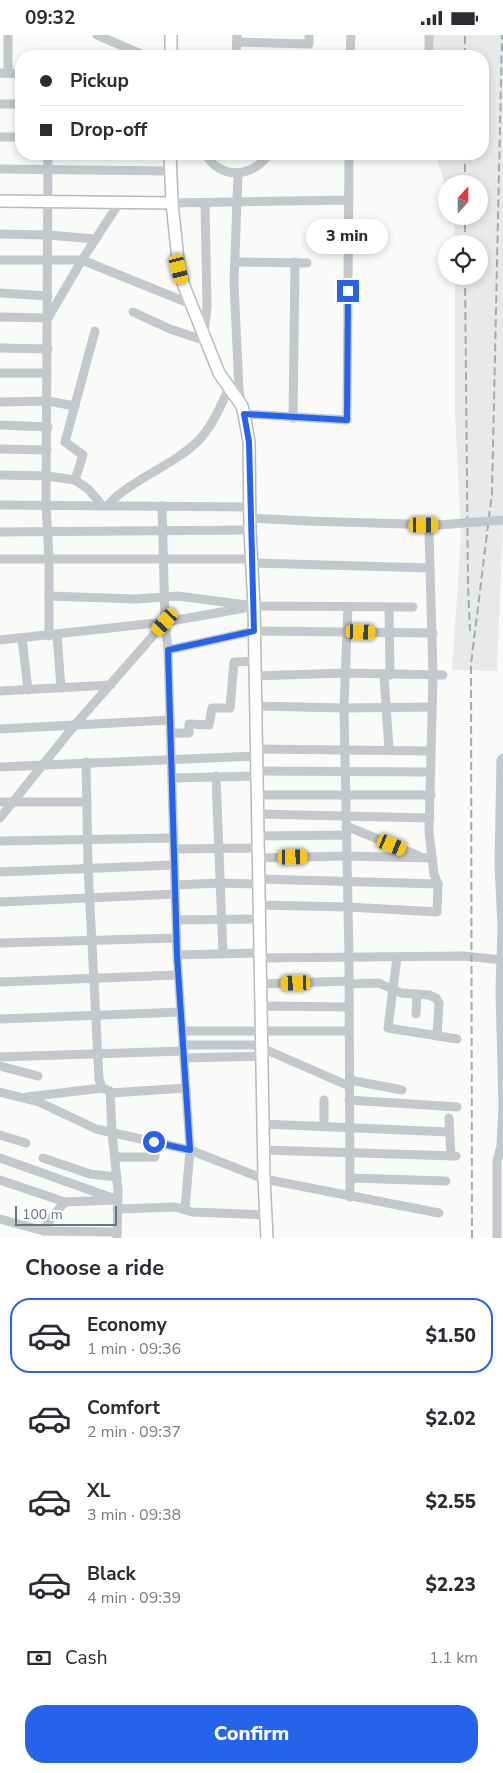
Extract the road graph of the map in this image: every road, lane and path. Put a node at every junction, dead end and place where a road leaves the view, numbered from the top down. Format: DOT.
graph roads {
  1 [pos="8,35"];
  2 [pos="97,35"];
  3 [pos="171,35"];
  4 [pos="309,35"];
  5 [pos="351,35"];
  6 [pos="429,35"];
  7 [pos="237,38"];
  8 [pos="132,50"];
  9 [pos="171,50"];
  10 [pos="350,50"];
  11 [pos="429,50"];
  12 [pos="4,73"];
  13 [pos="0,105"];
  14 [pos="15,105"];
  15 [pos="0,137"];
  16 [pos="15,137"];
  17 [pos="48,160"];
  18 [pos="170,160"];
  19 [pos="209,160"];
  20 [pos="264,160"];
  21 [pos="349,160"];
  22 [pos="0,169"];
  23 [pos="48,170"];
  24 [pos="170,171"];
  25 [pos="238,173"];
  26 [pos="349,199"];
  27 [pos="0,201"];
  28 [pos="48,202"];
  29 [pos="118,203"];
  30 [pos="172,203"];
  31 [pos="205,203"];
  32 [pos="237,203"];
  33 [pos="0,233"];
  34 [pos="48,235"];
  35 [pos="95,239"];
  36 [pos="0,259"];
  37 [pos="48,259"];
  38 [pos="82,260"];
  39 [pos="234,262"];
  40 [pos="296,262"];
  41 [pos="308,263"];
  42 [pos="0,293"];
  43 [pos="48,296"];
  44 [pos="191,304"];
  45 [pos="133,312"];
  46 [pos="0,317"];
  47 [pos="48,318"];
  48 [pos="95,331"];
  49 [pos="205,339"];
  50 [pos="0,348"];
  51 [pos="48,349"];
  52 [pos="0,373"];
  53 [pos="47,373"];
  54 [pos="230,386"];
  55 [pos="0,401"];
  56 [pos="48,401"];
  57 [pos="75,406"];
  58 [pos="243,410"];
  59 [pos="293,418"];
  60 [pos="0,425"];
  61 [pos="48,427"];
  62 [pos="0,449"];
  63 [pos="48,450"];
  64 [pos="0,475"];
  65 [pos="47,476"];
  66 [pos="75,480"];
  67 [pos="46,504"];
  68 [pos="0,505"];
  69 [pos="106,506"];
  70 [pos="162,506"];
  71 [pos="250,512"];
  72 [pos="503,519"];
  73 [pos="250,530"];
  74 [pos="162,531"];
  75 [pos="0,532"];
  76 [pos="48,532"];
  77 [pos="429,532"];
  78 [pos="0,559"];
  79 [pos="49,559"];
  80 [pos="164,560"];
  81 [pos="252,561"];
  82 [pos="430,569"];
  83 [pos="49,596"];
  84 [pos="165,597"];
  85 [pos="254,606"];
  86 [pos="348,607"];
  87 [pos="389,607"];
  88 [pos="413,607"];
  89 [pos="165,622"];
  90 [pos="254,631"];
  91 [pos="347,631"];
  92 [pos="389,633"];
  93 [pos="433,633"];
  94 [pos="53,635"];
  95 [pos="22,638"];
  96 [pos="0,640"];
  97 [pos="168,650"];
  98 [pos="254,661"];
  99 [pos="346,673"];
  100 [pos="387,675"];
  101 [pos="433,675"];
  102 [pos="443,675"];
  103 [pos="255,676"];
  104 [pos="111,685"];
  105 [pos="61,688"];
  106 [pos="28,690"];
  107 [pos="0,691"];
  108 [pos="255,706"];
  109 [pos="432,707"];
  110 [pos="344,708"];
  111 [pos="385,708"];
  112 [pos="170,720"];
  113 [pos="74,726"];
  114 [pos="0,729"];
  115 [pos="170,733"];
  116 [pos="345,749"];
  117 [pos="389,750"];
  118 [pos="431,751"];
  119 [pos="256,753"];
  120 [pos="503,758"];
  121 [pos="171,759"];
  122 [pos="86,763"];
  123 [pos="43,765"];
  124 [pos="0,767"];
  125 [pos="345,770"];
  126 [pos="431,772"];
  127 [pos="256,773"];
  128 [pos="216,776"];
  129 [pos="172,778"];
  130 [pos="346,794"];
  131 [pos="257,795"];
  132 [pos="431,795"];
  133 [pos="12,801"];
  134 [pos="0,802"];
  135 [pos="87,802"];
  136 [pos="257,814"];
  137 [pos="0,819"];
  138 [pos="430,819"];
  139 [pos="346,826"];
  140 [pos="174,838"];
  141 [pos="88,839"];
  142 [pos="0,841"];
  143 [pos="219,847"];
  144 [pos="257,847"];
  145 [pos="174,849"];
  146 [pos="347,856"];
  147 [pos="428,858"];
  148 [pos="174,865"];
  149 [pos="501,865"];
  150 [pos="88,867"];
  151 [pos="0,872"];
  152 [pos="347,881"];
  153 [pos="258,882"];
  154 [pos="220,883"];
  155 [pos="438,884"];
  156 [pos="175,890"];
  157 [pos="501,895"];
  158 [pos="90,898"];
  159 [pos="0,902"];
  160 [pos="259,905"];
  161 [pos="348,907"];
  162 [pos="176,919"];
  163 [pos="259,919"];
  164 [pos="221,920"];
  165 [pos="502,927"];
  166 [pos="177,938"];
  167 [pos="92,941"];
  168 [pos="0,943"];
  169 [pos="223,954"];
  170 [pos="177,955"];
  171 [pos="260,956"];
  172 [pos="349,957"];
  173 [pos="397,957"];
  174 [pos="502,960"];
  175 [pos="178,975"];
  176 [pos="94,978"];
  177 [pos="0,981"];
  178 [pos="349,982"];
  179 [pos="261,984"];
  180 [pos="394,989"];
  181 [pos="502,991"];
  182 [pos="417,994"];
  183 [pos="261,1006"];
  184 [pos="349,1007"];
  185 [pos="181,1012"];
  186 [pos="416,1014"];
  187 [pos="96,1015"];
  188 [pos="0,1019"];
  189 [pos="502,1022"];
  190 [pos="182,1031"];
  191 [pos="261,1031"];
  192 [pos="349,1031"];
  193 [pos="437,1036"];
  194 [pos="457,1039"];
  195 [pos="262,1050"];
  196 [pos="183,1051"];
  197 [pos="98,1054"];
  198 [pos="0,1057"];
  199 [pos="0,1066"];
  200 [pos="38,1076"];
  201 [pos="349,1083"];
  202 [pos="503,1084"];
  203 [pos="102,1088"];
  204 [pos="186,1088"];
  205 [pos="402,1090"];
  206 [pos="0,1092"];
  207 [pos="110,1093"];
  208 [pos="23,1097"];
  209 [pos="324,1100"];
  210 [pos="349,1100"];
  211 [pos="457,1107"];
  212 [pos="503,1108"];
  213 [pos="449,1118"];
  214 [pos="263,1124"];
  215 [pos="324,1126"];
  216 [pos="349,1127"];
  217 [pos="112,1132"];
  218 [pos="448,1132"];
  219 [pos="0,1135"];
  220 [pos="154,1142"];
  221 [pos="26,1143"];
  222 [pos="502,1147"];
  223 [pos="190,1150"];
  224 [pos="264,1150"];
  225 [pos="349,1153"];
  226 [pos="115,1157"];
  227 [pos="0,1158"];
  228 [pos="43,1158"];
  229 [pos="90,1175"];
  230 [pos="117,1177"];
  231 [pos="350,1178"];
  232 [pos="0,1179"];
  233 [pos="264,1179"];
  234 [pos="446,1181"];
  235 [pos="500,1184"];
  236 [pos="84,1188"];
  237 [pos="350,1197"];
  238 [pos="118,1199"];
  239 [pos="65,1202"];
  240 [pos="117,1209"];
  241 [pos="185,1209"];
  242 [pos="439,1213"];
  243 [pos="266,1215"];
  244 [pos="0,1219"];
  245 [pos="500,1223"];
  246 [pos="44,1231"];
  247 [pos="117,1235"];
  248 [pos="267,1238"];
  249 [pos="497,1238"];
  1 -- 12 [label="street"];
  2 -- 8 [label="street"];
  3 -- 9 [label="main road"];
  4 -- 7 [label="street"];
  5 -- 10 [label="street"];
  6 -- 11 [label="street"];
  13 -- 14 [label="street"];
  15 -- 16 [label="street"];
  17 -- 23 [label="street"];
  18 -- 24 [label="main road"];
  19 -- 25 [label="street"];
  20 -- 25 [label="street"];
  21 -- 26 [label="street"];
  22 -- 23 [label="street"];
  23 -- 24 [label="street"];
  23 -- 28 [label="street"];
  24 -- 30 [label="main road"];
  25 -- 32 [label="street"];
  26 -- 32 [label="street"];
  26 -- 59 [label="street"];
  27 -- 28 [label="main road"];
  28 -- 29 [label="main road"];
  28 -- 34 [label="street"];
  29 -- 30 [label="main road"];
  29 -- 35 [label="street"];
  30 -- 31 [label="street"];
  30 -- 44 [label="main road"];
  31 -- 32 [label="street"];
  31 -- 49 [label="street"];
  32 -- 39 [label="street"];
  33 -- 34 [label="street"];
  34 -- 35 [label="street"];
  34 -- 37 [label="street"];
  35 -- 38 [label="street"];
  36 -- 37 [label="street"];
  37 -- 38 [label="street"];
  37 -- 43 [label="street"];
  38 -- 44 [label="street"];
  38 -- 47 [label="street"];
  39 -- 40 [label="street"];
  39 -- 58 [label="street"];
  40 -- 41 [label="street"];
  40 -- 59 [label="street"];
  42 -- 43 [label="street"];
  43 -- 47 [label="street"];
  44 -- 49 [label="main road"];
  45 -- 49 [label="street"];
  46 -- 47 [label="street"];
  47 -- 51 [label="street"];
  48 -- 57 [label="street"];
  49 -- 54 [label="main road"];
  50 -- 51 [label="street"];
  51 -- 53 [label="street"];
  52 -- 53 [label="street"];
  53 -- 56 [label="street"];
  54 -- 58 [label="main road"];
  54 -- 69 [label="street"];
  55 -- 56 [label="street"];
  56 -- 57 [label="street"];
  56 -- 61 [label="street"];
  57 -- 66 [label="street"];
  58 -- 59 [label="street"];
  58 -- 71 [label="main road"];
  60 -- 61 [label="street"];
  61 -- 63 [label="street"];
  62 -- 63 [label="street"];
  63 -- 65 [label="street"];
  64 -- 65 [label="street"];
  65 -- 66 [label="street"];
  65 -- 67 [label="street"];
  66 -- 69 [label="street"];
  67 -- 68 [label="street"];
  67 -- 69 [label="street"];
  67 -- 76 [label="street"];
  69 -- 70 [label="street"];
  70 -- 71 [label="street"];
  70 -- 74 [label="street"];
  71 -- 72 [label="street, bridge"];
  71 -- 73 [label="main road"];
  73 -- 74 [label="street"];
  73 -- 81 [label="main road"];
  74 -- 76 [label="street"];
  74 -- 80 [label="street"];
  75 -- 76 [label="street"];
  76 -- 79 [label="street"];
  77 -- 82 [label="street"];
  78 -- 79 [label="street"];
  79 -- 80 [label="street"];
  79 -- 83 [label="street"];
  80 -- 81 [label="street"];
  80 -- 84 [label="street"];
  81 -- 82 [label="street"];
  81 -- 85 [label="main road"];
  82 -- 93 [label="street"];
  83 -- 84 [label="street"];
  83 -- 94 [label="street"];
  84 -- 85 [label="street"];
  84 -- 89 [label="street"];
  85 -- 86 [label="street"];
  85 -- 89 [label="street"];
  85 -- 90 [label="main road"];
  86 -- 87 [label="street"];
  86 -- 91 [label="street"];
  87 -- 88 [label="street"];
  87 -- 92 [label="street"];
  89 -- 94 [label="street"];
  89 -- 97 [label="street"];
  89 -- 104 [label="street"];
  90 -- 91 [label="street"];
  90 -- 97 [label="street"];
  90 -- 98 [label="main road"];
  91 -- 92 [label="street"];
  91 -- 99 [label="street"];
  92 -- 93 [label="street"];
  92 -- 100 [label="street"];
  93 -- 101 [label="street"];
  94 -- 95 [label="street"];
  94 -- 105 [label="street"];
  95 -- 96 [label="street"];
  95 -- 106 [label="street"];
  97 -- 112 [label="street"];
  98 -- 103 [label="main road"];
  98 -- 115 [label="street"];
  99 -- 100 [label="street"];
  99 -- 103 [label="street"];
  99 -- 110 [label="street"];
  100 -- 101 [label="street"];
  100 -- 111 [label="street"];
  101 -- 102 [label="street"];
  101 -- 109 [label="street"];
  103 -- 108 [label="main road"];
  104 -- 105 [label="street"];
  104 -- 113 [label="street"];
  105 -- 106 [label="street"];
  106 -- 107 [label="street"];
  108 -- 110 [label="street"];
  108 -- 119 [label="main road"];
  109 -- 111 [label="street"];
  109 -- 118 [label="street"];
  110 -- 111 [label="street"];
  110 -- 116 [label="street"];
  111 -- 117 [label="street"];
  112 -- 113 [label="street"];
  112 -- 115 [label="street"];
  113 -- 114 [label="street"];
  113 -- 123 [label="street"];
  115 -- 121 [label="street"];
  116 -- 117 [label="street"];
  116 -- 119 [label="street"];
  116 -- 125 [label="street"];
  117 -- 118 [label="street"];
  118 -- 126 [label="street"];
  119 -- 121 [label="street"];
  119 -- 127 [label="main road"];
  120 -- 149 [label="street"];
  121 -- 122 [label="street"];
  121 -- 129 [label="street"];
  122 -- 123 [label="street"];
  122 -- 135 [label="street"];
  123 -- 124 [label="street"];
  123 -- 133 [label="street"];
  125 -- 126 [label="street"];
  125 -- 127 [label="street"];
  125 -- 130 [label="street"];
  126 -- 132 [label="street"];
  127 -- 128 [label="street"];
  127 -- 131 [label="main road"];
  128 -- 129 [label="street"];
  128 -- 143 [label="street"];
  129 -- 140 [label="street"];
  130 -- 131 [label="street"];
  130 -- 132 [label="street"];
  130 -- 139 [label="street"];
  131 -- 136 [label="main road"];
  132 -- 138 [label="street"];
  133 -- 134 [label="street"];
  133 -- 135 [label="street"];
  133 -- 137 [label="street"];
  135 -- 141 [label="street"];
  136 -- 139 [label="street"];
  136 -- 144 [label="main road"];
  138 -- 139 [label="street"];
  138 -- 147 [label="street"];
  139 -- 144 [label="street"];
  139 -- 146 [label="street"];
  139 -- 147 [label="street"];
  140 -- 141 [label="street"];
  140 -- 145 [label="street"];
  141 -- 142 [label="street"];
  141 -- 150 [label="street"];
  143 -- 144 [label="street"];
  143 -- 145 [label="street"];
  143 -- 154 [label="street"];
  144 -- 146 [label="street"];
  144 -- 153 [label="main road"];
  145 -- 148 [label="street"];
  146 -- 147 [label="street"];
  146 -- 152 [label="street"];
  147 -- 155 [label="street"];
  148 -- 150 [label="street"];
  148 -- 156 [label="street"];
  149 -- 157 [label="street"];
  150 -- 151 [label="street"];
  150 -- 158 [label="street"];
  152 -- 153 [label="street"];
  152 -- 155 [label="street"];
  152 -- 161 [label="street"];
  153 -- 154 [label="street"];
  153 -- 160 [label="main road"];
  154 -- 156 [label="street"];
  154 -- 164 [label="street"];
  155 -- 161 [label="street"];
  156 -- 158 [label="street"];
  156 -- 162 [label="street"];
  157 -- 165 [label="street"];
  158 -- 159 [label="street"];
  158 -- 167 [label="street"];
  160 -- 161 [label="street"];
  160 -- 163 [label="main road"];
  161 -- 172 [label="street"];
  162 -- 164 [label="street"];
  162 -- 166 [label="street"];
  163 -- 164 [label="street"];
  163 -- 171 [label="main road"];
  164 -- 169 [label="street"];
  165 -- 174 [label="street"];
  166 -- 167 [label="street"];
  166 -- 170 [label="street"];
  167 -- 168 [label="street"];
  167 -- 176 [label="street"];
  169 -- 170 [label="street"];
  169 -- 171 [label="street"];
  170 -- 175 [label="street"];
  171 -- 172 [label="street"];
  171 -- 179 [label="main road"];
  172 -- 173 [label="street"];
  172 -- 178 [label="street"];
  173 -- 174 [label="street"];
  173 -- 180 [label="street"];
  174 -- 181 [label="street"];
  175 -- 176 [label="street"];
  175 -- 185 [label="street"];
  176 -- 177 [label="street"];
  176 -- 187 [label="street"];
  178 -- 179 [label="street"];
  178 -- 180 [label="street"];
  178 -- 184 [label="street"];
  179 -- 183 [label="main road"];
  180 -- 182 [label="street"];
  180 -- 193 [label="street"];
  181 -- 189 [label="street"];
  182 -- 186 [label="street"];
  182 -- 193 [label="street"];
  183 -- 184 [label="street"];
  183 -- 191 [label="main road"];
  184 -- 192 [label="street"];
  185 -- 187 [label="street"];
  185 -- 190 [label="street"];
  187 -- 188 [label="street"];
  187 -- 197 [label="street"];
  189 -- 202 [label="street"];
  190 -- 191 [label="street"];
  190 -- 196 [label="street"];
  191 -- 192 [label="street"];
  191 -- 195 [label="main road"];
  192 -- 201 [label="street"];
  193 -- 194 [label="street"];
  195 -- 196 [label="street"];
  195 -- 196 [label="street"];
  195 -- 201 [label="street"];
  195 -- 214 [label="main road"];
  196 -- 197 [label="street"];
  196 -- 204 [label="street"];
  197 -- 198 [label="street"];
  197 -- 203 [label="street"];
  199 -- 200 [label="street"];
  201 -- 205 [label="street"];
  201 -- 210 [label="street"];
  202 -- 212 [label="street"];
  203 -- 207 [label="street"];
  203 -- 208 [label="street"];
  204 -- 207 [label="street"];
  204 -- 223 [label="street"];
  206 -- 208 [label="street"];
  207 -- 217 [label="street"];
  208 -- 217 [label="street"];
  209 -- 215 [label="street"];
  210 -- 211 [label="street"];
  210 -- 216 [label="street"];
  212 -- 222 [label="street"];
  213 -- 218 [label="street"];
  214 -- 215 [label="street"];
  214 -- 224 [label="main road"];
  215 -- 216 [label="street"];
  216 -- 218 [label="street"];
  216 -- 225 [label="street"];
  217 -- 220 [label="street"];
  217 -- 226 [label="street"];
  218 -- 225 [label="street"];
  219 -- 221 [label="street"];
  220 -- 223 [label="street"];
  220 -- 226 [label="street"];
  222 -- 235 [label="street"];
  223 -- 233 [label="street"];
  223 -- 241 [label="street"];
  224 -- 225 [label="street"];
  224 -- 233 [label="main road"];
  225 -- 231 [label="street"];
  226 -- 230 [label="street"];
  227 -- 236 [label="street"];
  228 -- 229 [label="street"];
  229 -- 230 [label="street"];
  229 -- 236 [label="street"];
  230 -- 238 [label="street"];
  231 -- 234 [label="street"];
  231 -- 237 [label="street"];
  232 -- 239 [label="street"];
  233 -- 237 [label="street"];
  233 -- 243 [label="main road"];
  235 -- 245 [label="street"];
  236 -- 238 [label="street"];
  237 -- 242 [label="street"];
  238 -- 239 [label="street"];
  238 -- 240 [label="street"];
  239 -- 246 [label="street"];
  240 -- 241 [label="street"];
  240 -- 247 [label="street"];
  241 -- 243 [label="street"];
  243 -- 248 [label="main road"];
  244 -- 246 [label="street"];
  245 -- 249 [label="street"];
  246 -- 247 [label="street"];
}
